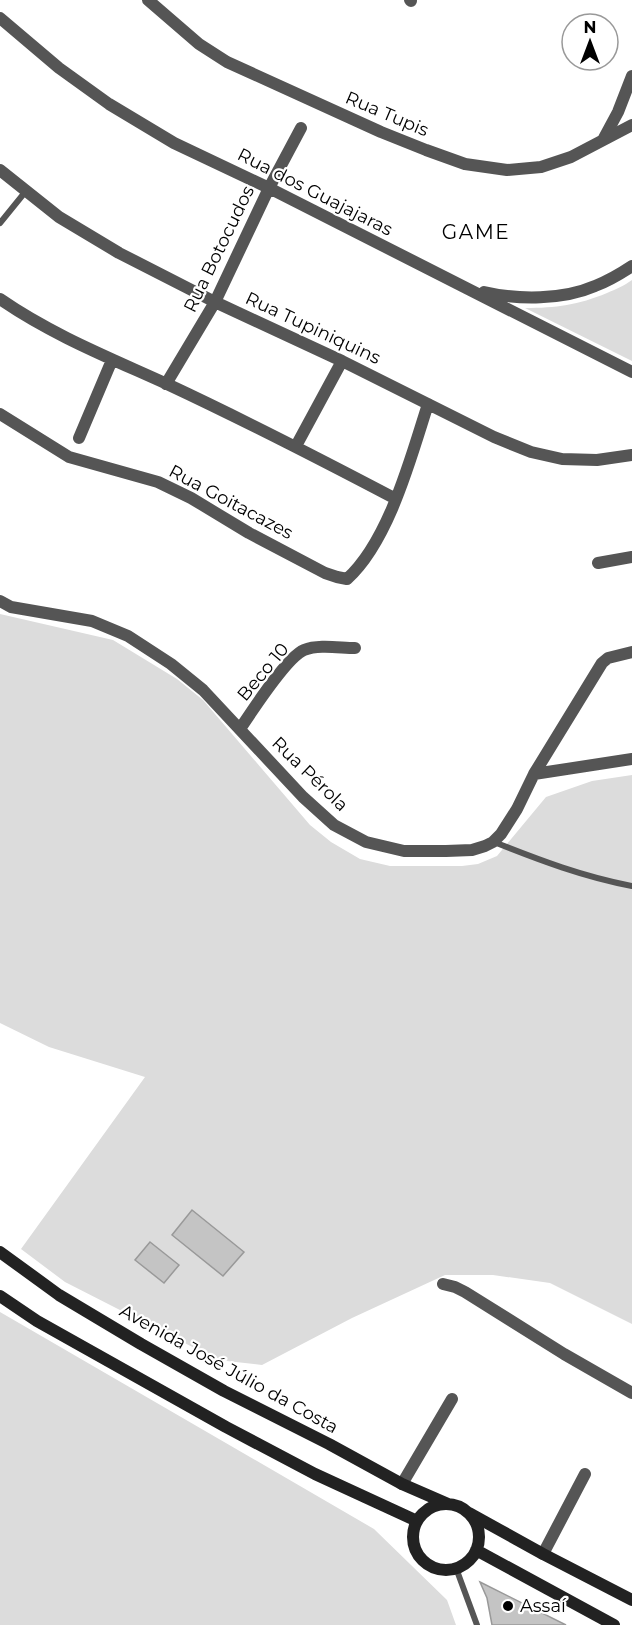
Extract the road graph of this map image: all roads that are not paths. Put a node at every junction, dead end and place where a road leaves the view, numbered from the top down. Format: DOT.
graph roads {
  1 [pos="148,0"];
  2 [pos="0,18"];
  3 [pos="632,76"];
  4 [pos="632,125"];
  5 [pos="301,128"];
  6 [pos="604,138"];
  7 [pos="0,170"];
  8 [pos="269,188"];
  9 [pos="26,191"];
  10 [pos="0,223"];
  11 [pos="632,266"];
  12 [pos="462,287"];
  13 [pos="0,299"];
  14 [pos="215,302"];
  15 [pos="112,360"];
  16 [pos="342,361"];
  17 [pos="632,372"];
  18 [pos="166,384"];
  19 [pos="428,404"];
  20 [pos="0,414"];
  21 [pos="79,438"];
  22 [pos="296,446"];
  23 [pos="632,455"];
  24 [pos="396,499"];
  25 [pos="632,557"];
  26 [pos="598,563"];
  27 [pos="0,601"];
  28 [pos="355,648"];
  29 [pos="632,652"];
  30 [pos="240,729"];
  31 [pos="632,759"];
  32 [pos="534,774"];
  33 [pos="493,842"];
  34 [pos="632,886"];
  35 [pos="0,1252"];
  36 [pos="443,1284"];
  37 [pos="0,1296"];
  38 [pos="632,1393"];
  39 [pos="452,1399"];
  40 [pos="585,1474"];
  41 [pos="402,1484"];
  42 [pos="448,1504"];
  43 [pos="465,1510"];
  44 [pos="417,1521"];
  45 [pos="476,1550"];
  46 [pos="543,1554"];
  47 [pos="456,1568"];
  48 [pos="632,1600"];
  49 [pos="477,1625"];
  50 [pos="614,1625"];
  1 -- 6 [label="street, Rua Tupis"];
  2 -- 8 [label="street, Rua dos Guajajaras"];
  3 -- 6 [label="street"];
  4 -- 6 [label="street, Rua Tupis"];
  5 -- 8 [label="street, Rua Botocudos"];
  7 -- 9 [label="street, Rua Tupiniquins"];
  8 -- 12 [label="street, Rua dos Guajajaras"];
  8 -- 14 [label="street, Rua Botocudos"];
  9 -- 10 [label="lane"];
  9 -- 14 [label="street, Rua Tupiniquins"];
  11 -- 12 [label="street"];
  12 -- 17 [label="street, Rua dos Guajajaras"];
  13 -- 15 [label="street"];
  14 -- 16 [label="street, Rua Tupiniquins"];
  14 -- 18 [label="street, Rua Botocudos"];
  15 -- 18 [label="street"];
  15 -- 21 [label="street"];
  16 -- 19 [label="street, Rua Tupiniquins"];
  16 -- 22 [label="street"];
  18 -- 22 [label="street"];
  19 -- 23 [label="street, Rua Tupiniquins"];
  19 -- 24 [label="street"];
  20 -- 24 [label="street, Rua Goitacazes"];
  22 -- 24 [label="street"];
  25 -- 26 [label="street"];
  27 -- 30 [label="street, Rua Pérola"];
  28 -- 30 [label="street, Beco 10"];
  29 -- 32 [label="street"];
  30 -- 33 [label="street, Rua Pérola"];
  31 -- 32 [label="street"];
  32 -- 33 [label="street"];
  33 -- 34 [label="lane"];
  35 -- 41 [label="main road, Avenida José Júlio da Costa"];
  36 -- 38 [label="street"];
  37 -- 44 [label="main road"];
  39 -- 41 [label="street"];
  40 -- 46 [label="street"];
  41 -- 42 [label="main road, Avenida José Júlio da Costa"];
  42 -- 43 [label="main road"];
  42 -- 44 [label="main road"];
  43 -- 45 [label="main road"];
  43 -- 46 [label="main road"];
  44 -- 47 [label="main road"];
  45 -- 47 [label="main road"];
  45 -- 50 [label="main road"];
  46 -- 48 [label="main road"];
  47 -- 49 [label="lane"];
}
